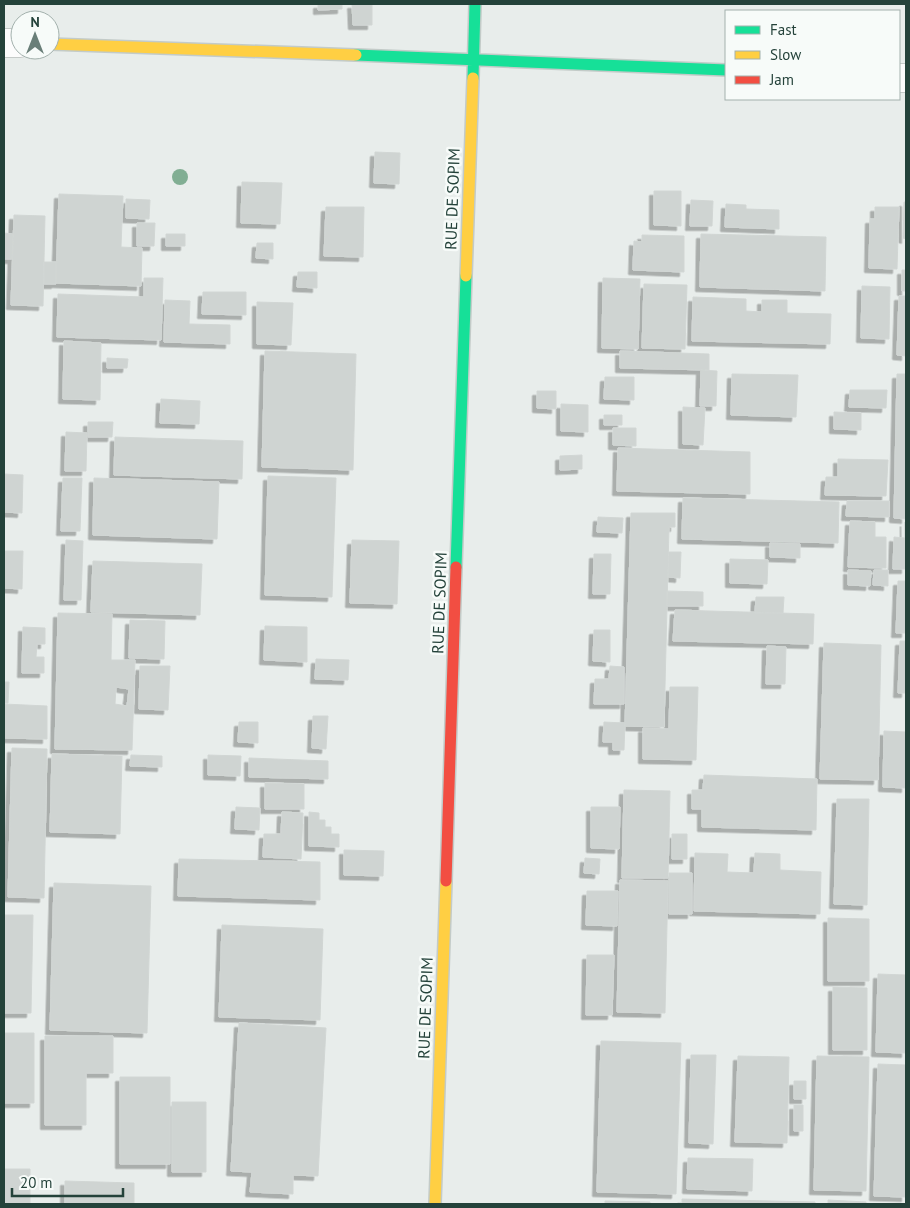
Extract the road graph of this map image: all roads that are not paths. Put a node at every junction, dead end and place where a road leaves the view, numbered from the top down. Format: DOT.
graph roads {
  1 [pos="475,4"];
  2 [pos="60,44"];
  3 [pos="473,59"];
  4 [pos="725,70"];
  5 [pos="435,1204"];
  1 -- 3 [label="street, RUE DE SOPIM"];
  2 -- 3 [label="street"];
  3 -- 4 [label="street"];
  3 -- 5 [label="street, RUE DE SOPIM"];
}
